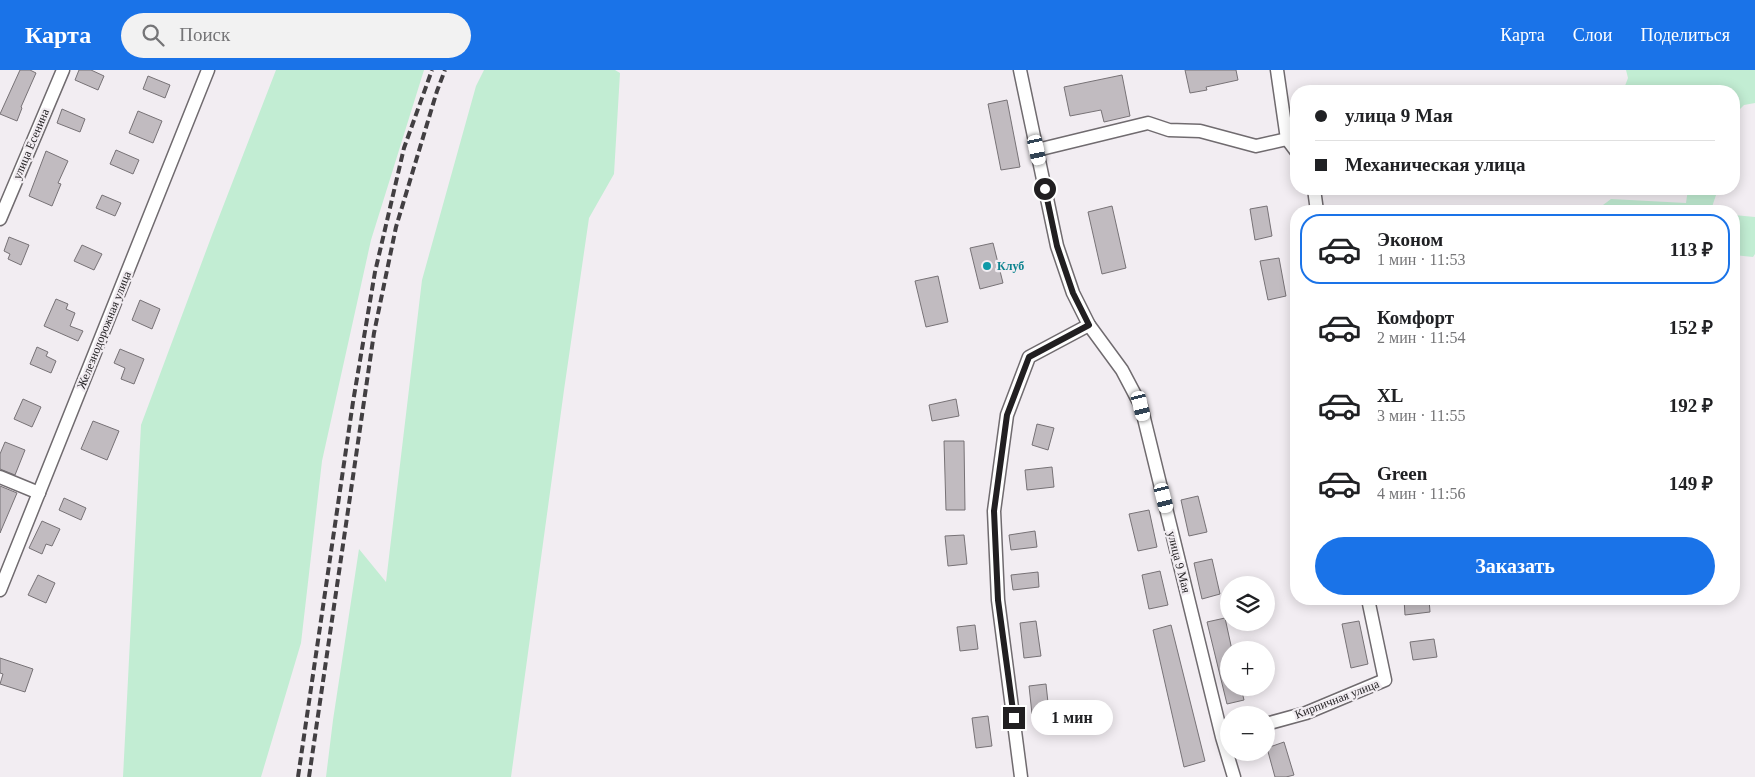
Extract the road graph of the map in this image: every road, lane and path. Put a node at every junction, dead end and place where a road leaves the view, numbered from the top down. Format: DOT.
graph roads {
  1 [pos="63,70"];
  2 [pos="208,70"];
  3 [pos="1020,70"];
  4 [pos="1277,70"];
  5 [pos="1288,139"];
  6 [pos="1290,142"];
  7 [pos="1037,150"];
  8 [pos="0,219"];
  9 [pos="1089,325"];
  10 [pos="0,477"];
  11 [pos="40,493"];
  12 [pos="0,590"];
  13 [pos="1369,605"];
  14 [pos="1220,716"];
  15 [pos="1275,722"];
  16 [pos="1230,761"];
  17 [pos="1021,777"];
  18 [pos="1234,777"];
  1 -- 8 [label="street, улица Есенина"];
  2 -- 11 [label="street, Железнодорожная улица"];
  3 -- 7 [label="street, улица 9 Мая"];
  4 -- 5 [label="street"];
  5 -- 6 [label="street"];
  5 -- 7 [label="street"];
  7 -- 9 [label="street, улица 9 Мая"];
  9 -- 14 [label="street, улица 9 Мая"];
  9 -- 17 [label="street"];
  10 -- 11 [label="street"];
  11 -- 12 [label="street, Железнодорожная улица"];
  13 -- 15 [label="street, Кирпичная улица"];
  16 -- 18 [label="street, улица 9 Мая"];
}
